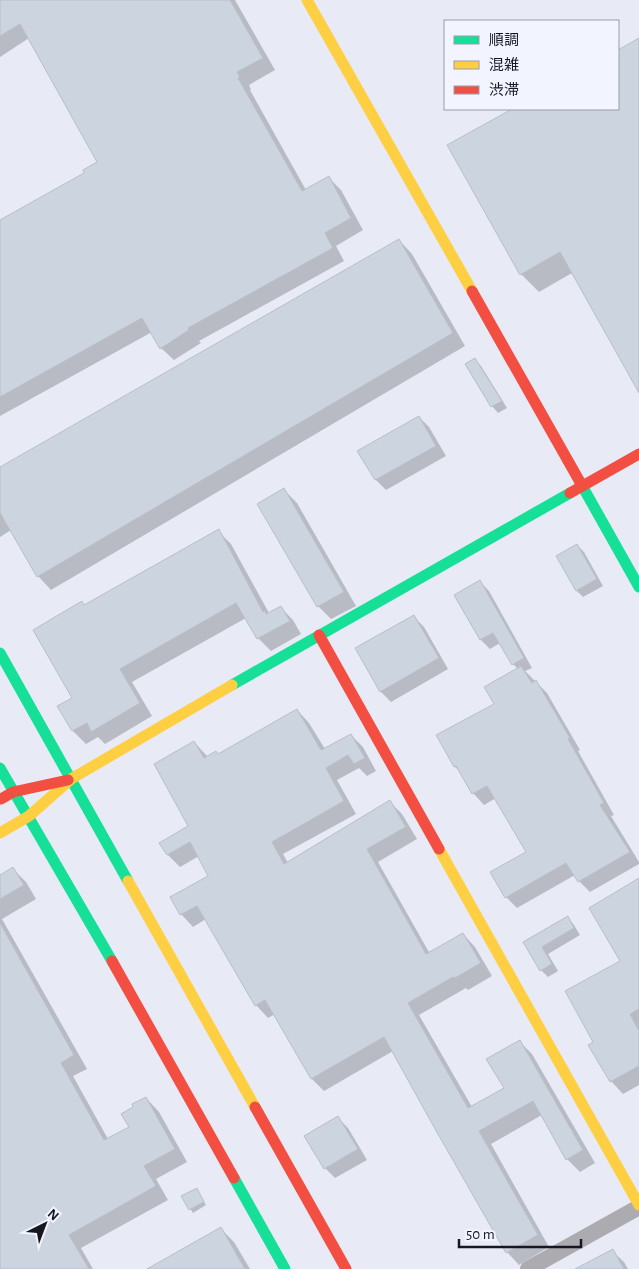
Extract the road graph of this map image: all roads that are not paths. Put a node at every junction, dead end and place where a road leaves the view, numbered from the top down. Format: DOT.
graph roads {
  1 [pos="307,0"];
  2 [pos="639,454"];
  3 [pos="583,486"];
  4 [pos="639,587"];
  5 [pos="319,635"];
  6 [pos="0,653"];
  7 [pos="0,768"];
  8 [pos="71,779"];
  9 [pos="13,792"];
  10 [pos="0,800"];
  11 [pos="29,816"];
  12 [pos="0,833"];
  13 [pos="639,1206"];
  14 [pos="284,1269"];
  15 [pos="346,1269"];
  16 [pos="528,1269"];
  1 -- 3 [label="street"];
  2 -- 3 [label="street"];
  3 -- 4 [label="street"];
  3 -- 5 [label="street"];
  5 -- 8 [label="street"];
  5 -- 13 [label="street"];
  6 -- 8 [label="street"];
  7 -- 9 [label="street"];
  8 -- 9 [label="street"];
  8 -- 11 [label="street"];
  8 -- 15 [label="street"];
  9 -- 10 [label="street"];
  9 -- 11 [label="street"];
  11 -- 12 [label="street"];
  11 -- 14 [label="street"];
  13 -- 16 [label="street"];
}
